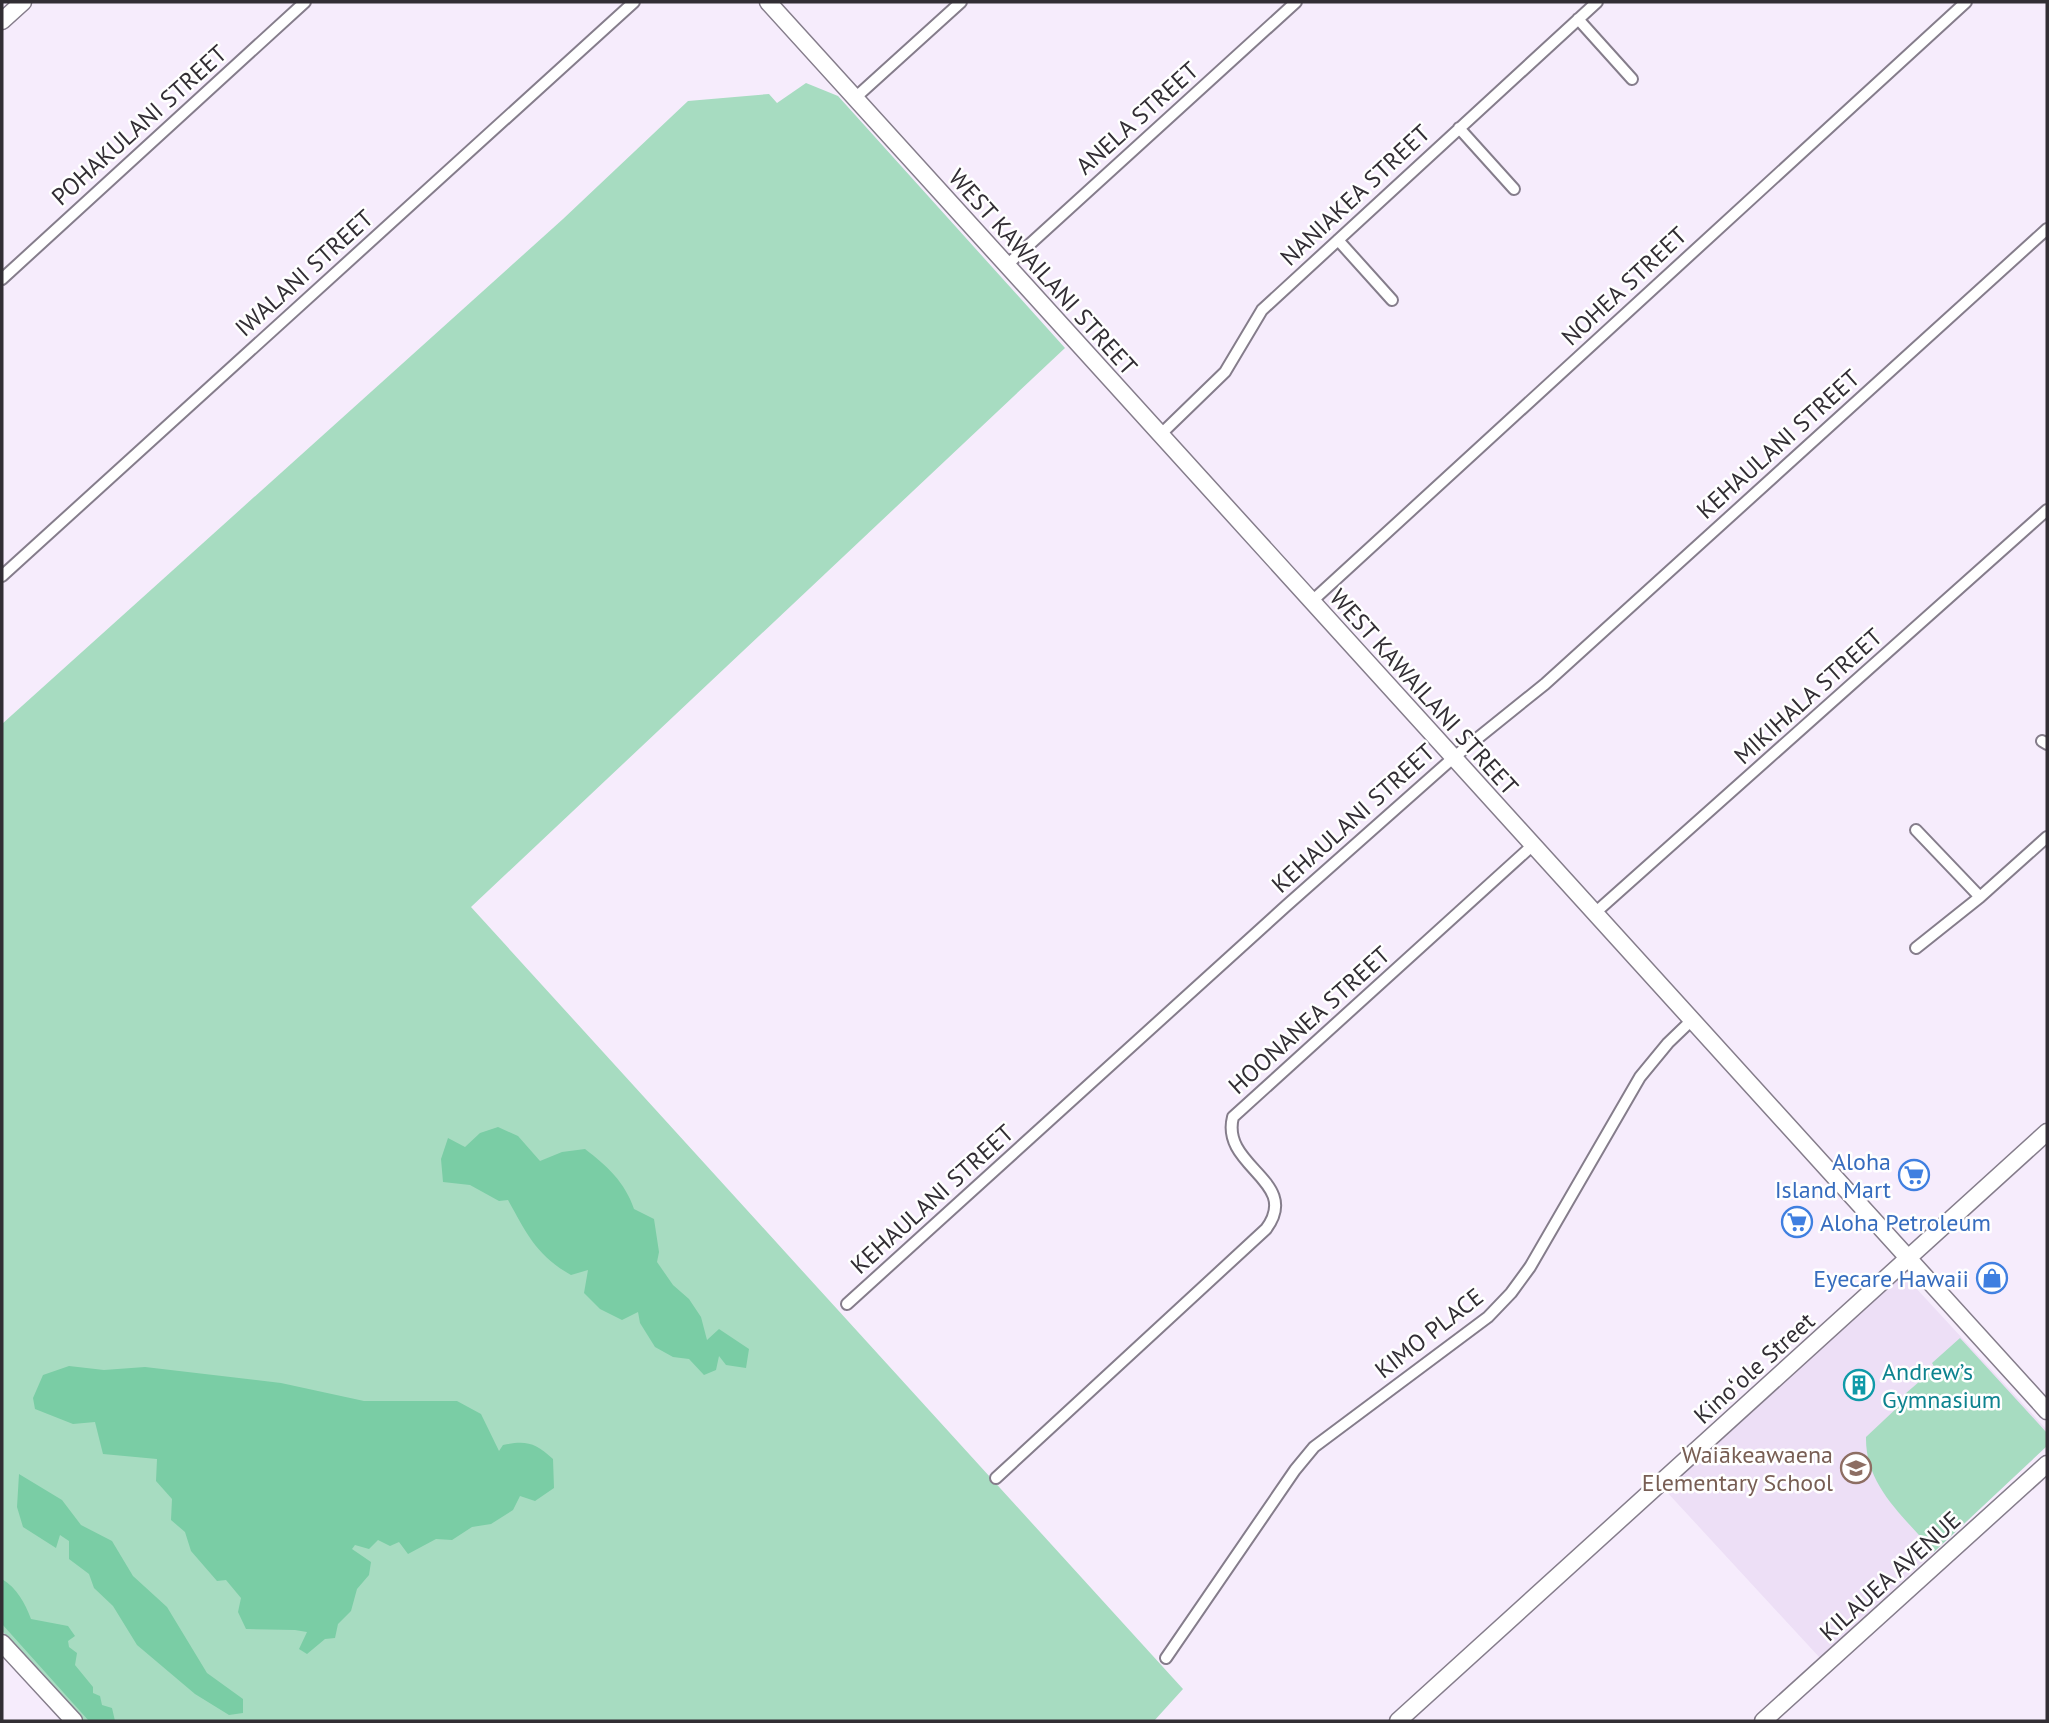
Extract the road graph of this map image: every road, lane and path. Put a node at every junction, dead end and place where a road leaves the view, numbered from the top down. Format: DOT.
graph roads {
  1 [pos="306,2"];
  2 [pos="634,2"];
  3 [pos="768,2"];
  4 [pos="961,2"];
  5 [pos="1296,2"];
  6 [pos="1597,2"];
  7 [pos="1966,2"];
  8 [pos="1578,19"];
  9 [pos="1632,79"];
  10 [pos="855,98"];
  11 [pos="1459,128"];
  12 [pos="1514,189"];
  13 [pos="2047,229"];
  14 [pos="1338,240"];
  15 [pos="1007,265"];
  16 [pos="2,279"];
  17 [pos="1392,300"];
  18 [pos="1160,435"];
  19 [pos="2047,510"];
  20 [pos="2,576"];
  21 [pos="1311,602"];
  22 [pos="1453,758"];
  23 [pos="1916,830"];
  24 [pos="2047,837"];
  25 [pos="1532,845"];
  26 [pos="1980,897"];
  27 [pos="1596,912"];
  28 [pos="1916,948"];
  29 [pos="1693,1019"];
  30 [pos="2047,1132"];
  31 [pos="1909,1259"];
  32 [pos="847,1304"];
  33 [pos="2047,1411"];
  34 [pos="2047,1464"];
  35 [pos="996,1478"];
  36 [pos="2,1643"];
  37 [pos="1166,1658"];
  38 [pos="74,1721"];
  39 [pos="1398,1721"];
  40 [pos="1763,1721"];
  1 -- 16 [label="street, POHAKULANI STREET"];
  2 -- 20 [label="street, IWALANI STREET"];
  3 -- 10 [label="street, WEST KAWAILANI STREET"];
  4 -- 10 [label="street"];
  5 -- 15 [label="street, ANELA STREET"];
  6 -- 8 [label="street, NANIAKEA STREET"];
  7 -- 21 [label="street, NOHEA STREET"];
  8 -- 9 [label="street"];
  8 -- 11 [label="street, NANIAKEA STREET"];
  10 -- 15 [label="street, WEST KAWAILANI STREET"];
  11 -- 12 [label="street"];
  11 -- 14 [label="street, NANIAKEA STREET"];
  13 -- 22 [label="street, KEHAULANI STREET"];
  14 -- 17 [label="street"];
  14 -- 18 [label="street, NANIAKEA STREET"];
  15 -- 18 [label="street, WEST KAWAILANI STREET"];
  18 -- 21 [label="street, WEST KAWAILANI STREET"];
  19 -- 27 [label="street, MIKIHALA STREET"];
  21 -- 22 [label="street, WEST KAWAILANI STREET"];
  22 -- 25 [label="street, WEST KAWAILANI STREET"];
  22 -- 32 [label="street, KEHAULANI STREET"];
  23 -- 26 [label="street"];
  24 -- 26 [label="street"];
  25 -- 27 [label="street, WEST KAWAILANI STREET"];
  25 -- 35 [label="street, HOONANEA STREET"];
  26 -- 28 [label="street"];
  27 -- 29 [label="street, WEST KAWAILANI STREET"];
  29 -- 31 [label="street, WEST KAWAILANI STREET"];
  29 -- 37 [label="street, KIMO PLACE"];
  30 -- 31 [label="street, Kinoʻole Street"];
  31 -- 33 [label="street, WEST KAWAILANI STREET"];
  31 -- 39 [label="street, Kinoʻole Street"];
  34 -- 40 [label="street, KILAUEA AVENUE"];
  36 -- 38 [label="street"];
}
